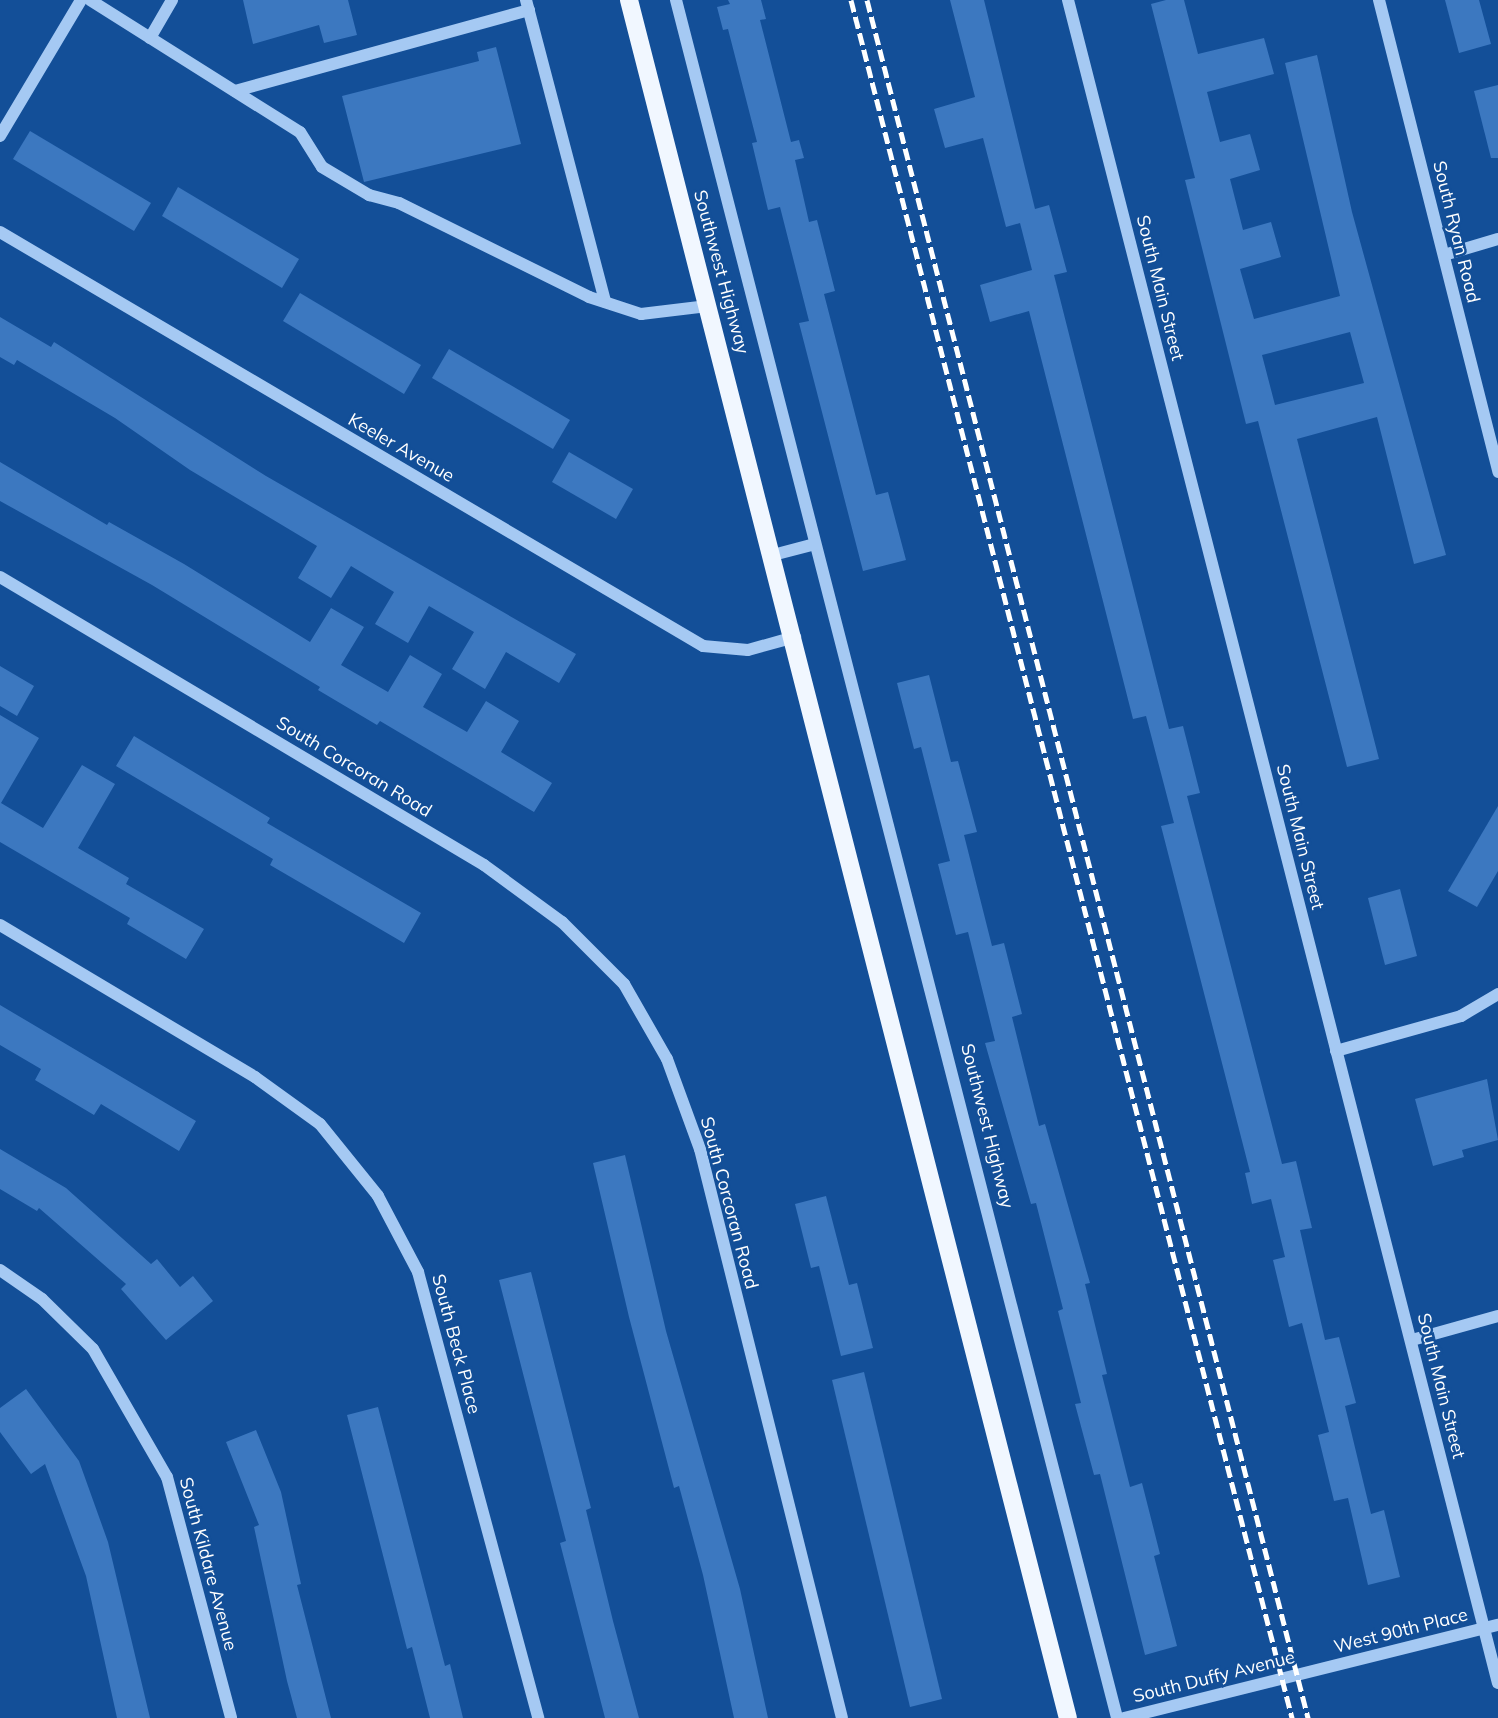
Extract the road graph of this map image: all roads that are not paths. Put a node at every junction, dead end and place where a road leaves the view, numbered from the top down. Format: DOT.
graph roads {
  1 [pos="81,0"];
  2 [pos="90,0"];
  3 [pos="172,0"];
  4 [pos="629,0"];
  5 [pos="676,0"];
  6 [pos="1069,0"];
  7 [pos="1380,0"];
  8 [pos="528,5"];
  9 [pos="150,38"];
  10 [pos="235,92"];
  11 [pos="0,136"];
  12 [pos="0,232"];
  13 [pos="1498,239"];
  14 [pos="1444,255"];
  15 [pos="605,302"];
  16 [pos="709,306"];
  17 [pos="1498,472"];
  18 [pos="815,544"];
  19 [pos="774,555"];
  20 [pos="0,578"];
  21 [pos="795,637"];
  22 [pos="0,925"];
  23 [pos="1498,994"];
  24 [pos="1336,1051"];
  25 [pos="0,1270"];
  26 [pos="1498,1316"];
  27 [pos="1412,1340"];
  28 [pos="1498,1625"];
  29 [pos="1484,1629"];
  30 [pos="1313,1670"];
  31 [pos="1498,1683"];
  32 [pos="231,1718"];
  33 [pos="538,1718"];
  34 [pos="842,1718"];
  35 [pos="1068,1718"];
  36 [pos="1118,1718"];
  37 [pos="1124,1718"];
  1 -- 11 [label="street"];
  2 -- 9 [label="street"];
  3 -- 9 [label="street"];
  4 -- 16 [label="main road, Southwest Highway"];
  5 -- 18 [label="street, Southwest Highway"];
  6 -- 24 [label="street, South Main Street"];
  7 -- 14 [label="street, South Ryan Road"];
  8 -- 10 [label="street"];
  8 -- 15 [label="street"];
  9 -- 10 [label="street"];
  10 -- 15 [label="street"];
  12 -- 21 [label="street, Keeler Avenue"];
  13 -- 14 [label="street"];
  14 -- 17 [label="street, South Ryan Road"];
  15 -- 16 [label="street"];
  16 -- 19 [label="main road, Southwest Highway"];
  18 -- 19 [label="street"];
  18 -- 36 [label="street, Southwest Highway"];
  19 -- 21 [label="main road, Southwest Highway"];
  20 -- 34 [label="street, South Corcoran Road"];
  21 -- 35 [label="main road, Southwest Highway"];
  22 -- 33 [label="street, South Beck Place"];
  23 -- 24 [label="street"];
  24 -- 27 [label="street, South Main Street"];
  25 -- 32 [label="street, South Kildare Avenue"];
  26 -- 27 [label="street"];
  27 -- 29 [label="street, South Main Street"];
  28 -- 29 [label="street, West 90th Place"];
  29 -- 30 [label="street, West 90th Place"];
  29 -- 31 [label="street, South Main Street"];
  30 -- 37 [label="street, South Duffy Avenue"];
}
